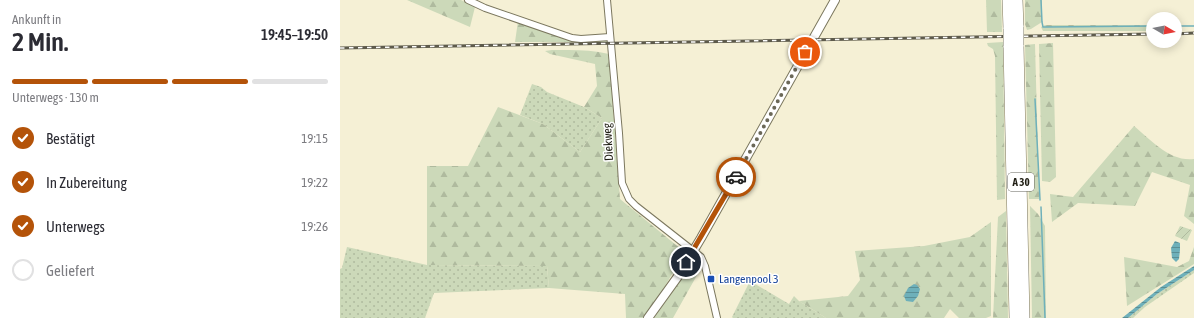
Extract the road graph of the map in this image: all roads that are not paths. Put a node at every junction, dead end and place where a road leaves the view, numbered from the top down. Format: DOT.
graph roads {
  1 [pos="468,0"];
  2 [pos="607,0"];
  3 [pos="835,0"];
  4 [pos="1008,0"];
  5 [pos="1017,0"];
  6 [pos="1013,28"];
  7 [pos="610,37"];
  8 [pos="1014,46"];
  9 [pos="694,250"];
  10 [pos="648,318"];
  11 [pos="717,318"];
  12 [pos="1015,318"];
  13 [pos="1024,318"];
  1 -- 7 [label="street"];
  2 -- 7 [label="street, Diekweg"];
  3 -- 9 [label="main road"];
  4 -- 6 [label="highway, A 30"];
  5 -- 6 [label="highway, A 30"];
  6 -- 8 [label="highway, A 30, bridge"];
  7 -- 9 [label="street, Diekweg"];
  8 -- 12 [label="highway, A 30"];
  8 -- 13 [label="highway, A 30"];
  9 -- 10 [label="main road"];
  9 -- 11 [label="street"];
}
